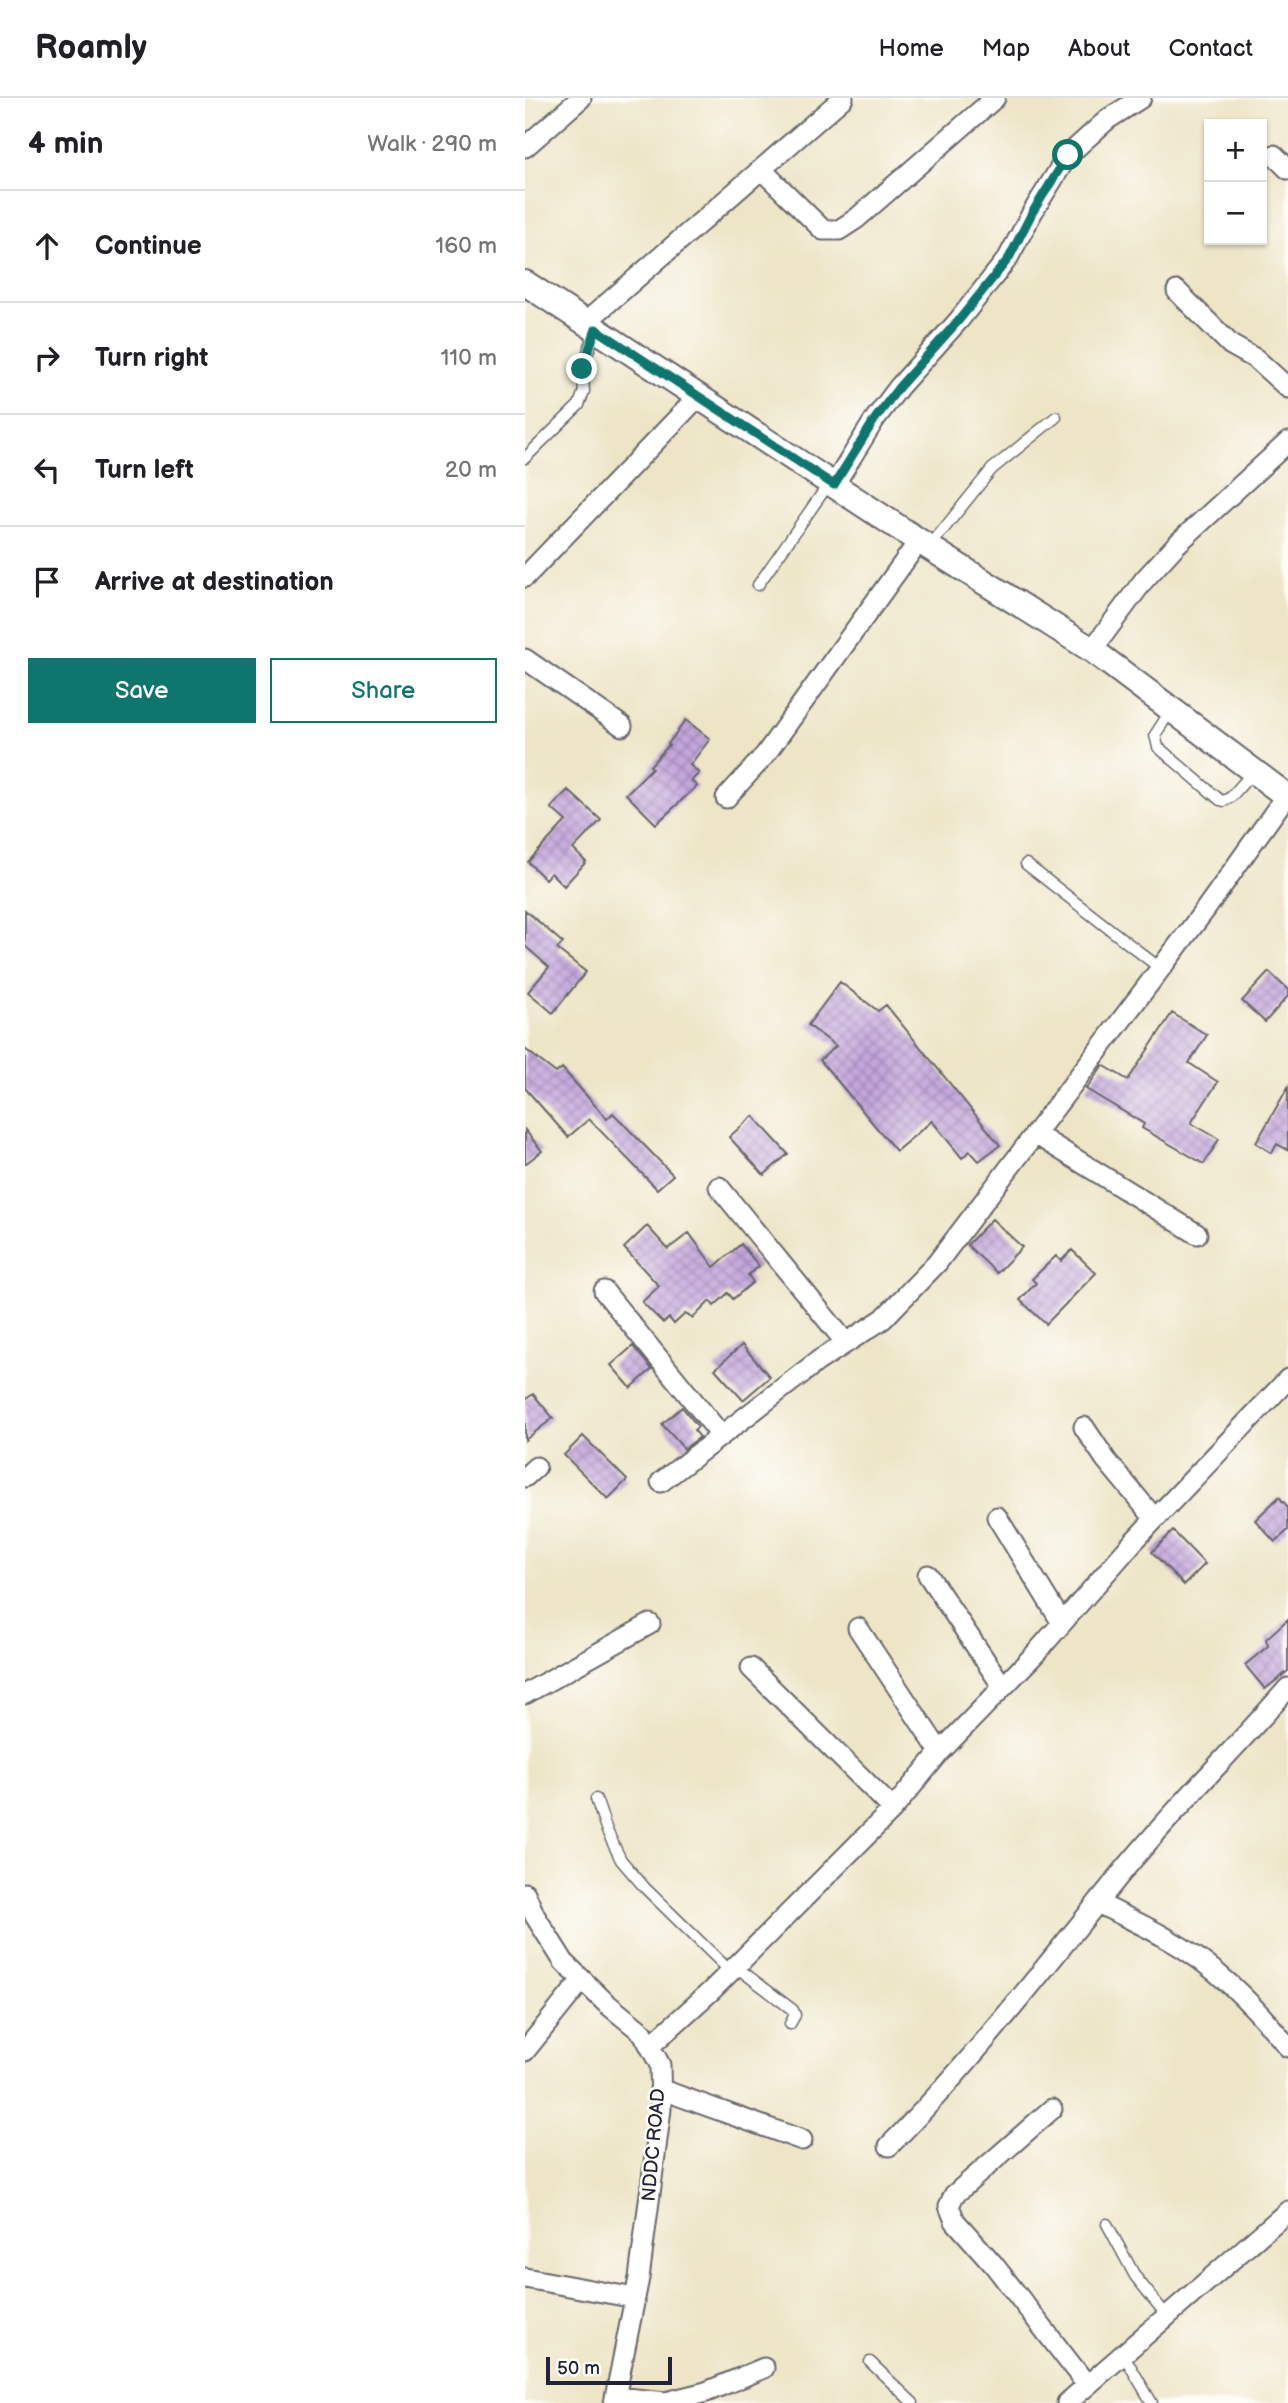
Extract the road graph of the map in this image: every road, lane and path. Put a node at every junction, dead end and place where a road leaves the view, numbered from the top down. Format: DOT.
graph roads {
  1 [pos="581,98"];
  2 [pos="843,98"];
  3 [pos="995,98"];
  4 [pos="1140,98"];
  5 [pos="525,147"];
  6 [pos="762,170"];
  7 [pos="525,283"];
  8 [pos="1177,291"];
  9 [pos="591,326"];
  10 [pos="1288,387"];
  11 [pos="699,396"];
  12 [pos="1056,417"];
  13 [pos="1288,442"];
  14 [pos="525,458"];
  15 [pos="832,484"];
  16 [pos="924,544"];
  17 [pos="525,577"];
  18 [pos="758,585"];
  19 [pos="1092,650"];
  20 [pos="525,659"];
  21 [pos="1171,709"];
  22 [pos="622,726"];
  23 [pos="1254,771"];
  24 [pos="1287,796"];
  25 [pos="726,798"];
  26 [pos="1026,864"];
  27 [pos="1160,969"];
  28 [pos="1035,1134"];
  29 [pos="719,1186"];
  30 [pos="1197,1234"];
  31 [pos="604,1291"];
  32 [pos="846,1343"];
  33 [pos="1288,1379"];
  34 [pos="1084,1427"];
  35 [pos="721,1435"];
  36 [pos="661,1482"];
  37 [pos="997,1517"];
  38 [pos="1155,1519"];
  39 [pos="928,1575"];
  40 [pos="1062,1623"];
  41 [pos="650,1624"];
  42 [pos="858,1628"];
  43 [pos="751,1668"];
  44 [pos="1003,1687"];
  45 [pos="1288,1688"];
  46 [pos="525,1694"];
  47 [pos="940,1752"];
  48 [pos="596,1799"];
  49 [pos="893,1809"];
  50 [pos="525,1893"];
  51 [pos="1098,1903"];
  52 [pos="732,1969"];
  53 [pos="582,1980"];
  54 [pos="790,2024"];
  55 [pos="650,2046"];
  56 [pos="1288,2047"];
  57 [pos="525,2051"];
  58 [pos="660,2089"];
  59 [pos="1052,2109"];
  60 [pos="802,2140"];
  61 [pos="888,2146"];
  62 [pos="1288,2211"];
  63 [pos="1107,2224"];
  64 [pos="525,2278"];
  65 [pos="635,2298"];
  66 [pos="1167,2316"];
  67 [pos="1123,2354"];
  68 [pos="870,2362"];
  69 [pos="764,2368"];
  70 [pos="1087,2385"];
  71 [pos="615,2400"];
  72 [pos="913,2403"];
  73 [pos="1067,2403"];
  74 [pos="1152,2403"];
  1 -- 5 [label="street"];
  2 -- 6 [label="street"];
  3 -- 6 [label="street"];
  4 -- 15 [label="street"];
  6 -- 9 [label="street"];
  7 -- 9 [label="street"];
  8 -- 10 [label="street"];
  9 -- 11 [label="street"];
  9 -- 14 [label="lane"];
  11 -- 15 [label="street"];
  11 -- 17 [label="street"];
  12 -- 16 [label="lane"];
  13 -- 19 [label="street"];
  15 -- 16 [label="street"];
  15 -- 18 [label="lane"];
  16 -- 19 [label="street"];
  16 -- 25 [label="street"];
  19 -- 21 [label="street"];
  20 -- 22 [label="street"];
  21 -- 23 [label="street"];
  21 -- 23 [label="lane"];
  23 -- 24 [label="street"];
  24 -- 27 [label="street"];
  26 -- 27 [label="lane"];
  27 -- 28 [label="street"];
  28 -- 30 [label="street"];
  28 -- 32 [label="street"];
  29 -- 32 [label="street"];
  31 -- 35 [label="street"];
  32 -- 35 [label="street"];
  33 -- 38 [label="street"];
  34 -- 38 [label="street"];
  35 -- 36 [label="street"];
  37 -- 40 [label="street"];
  38 -- 40 [label="street"];
  39 -- 44 [label="street"];
  40 -- 44 [label="street"];
  41 -- 46 [label="street"];
  42 -- 47 [label="street"];
  43 -- 49 [label="street"];
  44 -- 47 [label="street"];
  45 -- 51 [label="street"];
  47 -- 49 [label="street"];
  48 -- 52 [label="lane"];
  49 -- 52 [label="street"];
  50 -- 53 [label="street, NDDC ROAD"];
  51 -- 56 [label="street"];
  51 -- 61 [label="street"];
  52 -- 54 [label="lane"];
  52 -- 55 [label="street"];
  53 -- 55 [label="street, NDDC ROAD"];
  53 -- 57 [label="street"];
  55 -- 58 [label="street, NDDC ROAD"];
  58 -- 60 [label="street"];
  58 -- 65 [label="street, NDDC ROAD"];
  59 -- 70 [label="street"];
  62 -- 66 [label="street"];
  63 -- 66 [label="lane"];
  64 -- 65 [label="street"];
  65 -- 71 [label="street, NDDC ROAD"];
  66 -- 67 [label="street"];
  67 -- 70 [label="street"];
  67 -- 74 [label="lane"];
  68 -- 72 [label="lane"];
  69 -- 71 [label="street"];
  70 -- 73 [label="street"];
}
